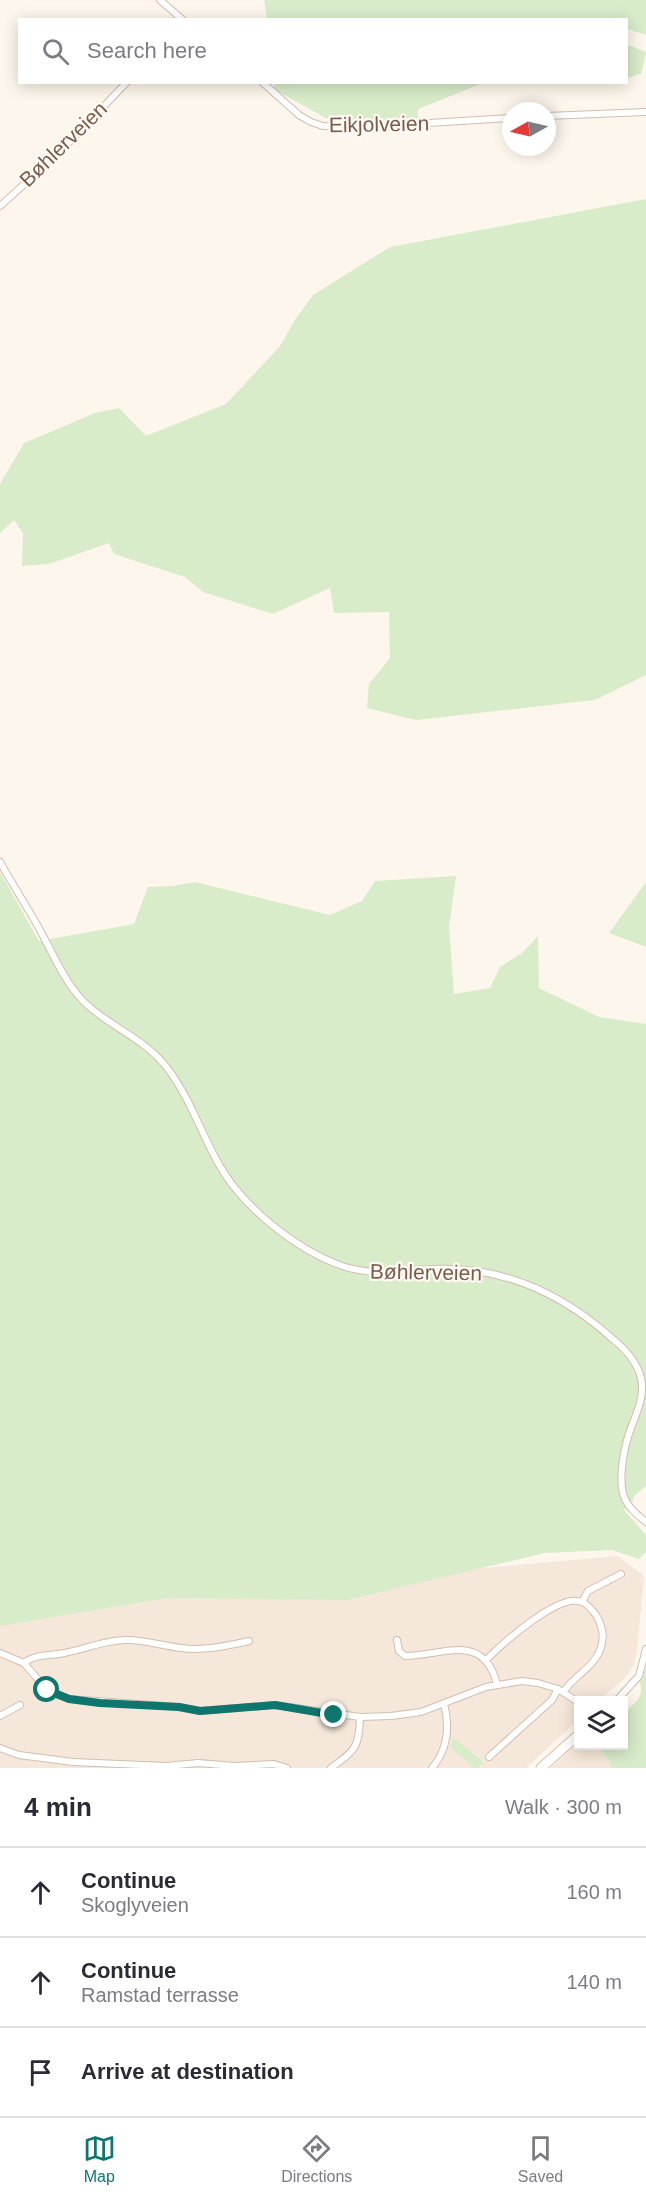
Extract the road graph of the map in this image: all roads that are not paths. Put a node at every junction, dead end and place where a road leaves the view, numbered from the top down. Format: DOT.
graph roads {
  1 [pos="160,0"];
  2 [pos="181,18"];
  3 [pos="125,84"];
  4 [pos="264,84"];
  5 [pos="646,112"];
  6 [pos="556,116"];
  7 [pos="502,119"];
  8 [pos="0,206"];
  9 [pos="0,862"];
  10 [pos="646,1522"];
  11 [pos="621,1574"];
  12 [pos="582,1602"];
  13 [pos="397,1640"];
  14 [pos="249,1641"];
  15 [pos="646,1649"];
  16 [pos="0,1653"];
  17 [pos="486,1660"];
  18 [pos="24,1663"];
  19 [pos="497,1684"];
  20 [pos="561,1690"];
  21 [pos="622,1696"];
  22 [pos="574,1699"];
  23 [pos="444,1704"];
  24 [pos="20,1705"];
  25 [pos="0,1716"];
  26 [pos="360,1717"];
  27 [pos="574,1739"];
  28 [pos="0,1748"];
  29 [pos="489,1757"];
  30 [pos="166,1767"];
  31 [pos="287,1768"];
  32 [pos="331,1768"];
  33 [pos="432,1768"];
  34 [pos="541,1768"];
  1 -- 2 [label="street"];
  3 -- 8 [label="street, Bøhlerveien"];
  4 -- 7 [label="street, Eikjolveien"];
  5 -- 6 [label="street"];
  9 -- 10 [label="street, Bøhlerveien"];
  11 -- 12 [label="street"];
  12 -- 17 [label="street"];
  12 -- 20 [label="street"];
  13 -- 17 [label="street"];
  14 -- 18 [label="street"];
  15 -- 21 [label="street"];
  16 -- 18 [label="street"];
  17 -- 19 [label="street"];
  18 -- 26 [label="street"];
  19 -- 20 [label="street"];
  19 -- 23 [label="street"];
  20 -- 22 [label="street"];
  20 -- 29 [label="street"];
  23 -- 26 [label="street"];
  23 -- 33 [label="street"];
  24 -- 25 [label="street"];
  26 -- 32 [label="street"];
  27 -- 34 [label="street"];
  28 -- 30 [label="street"];
  30 -- 31 [label="street"];
}
